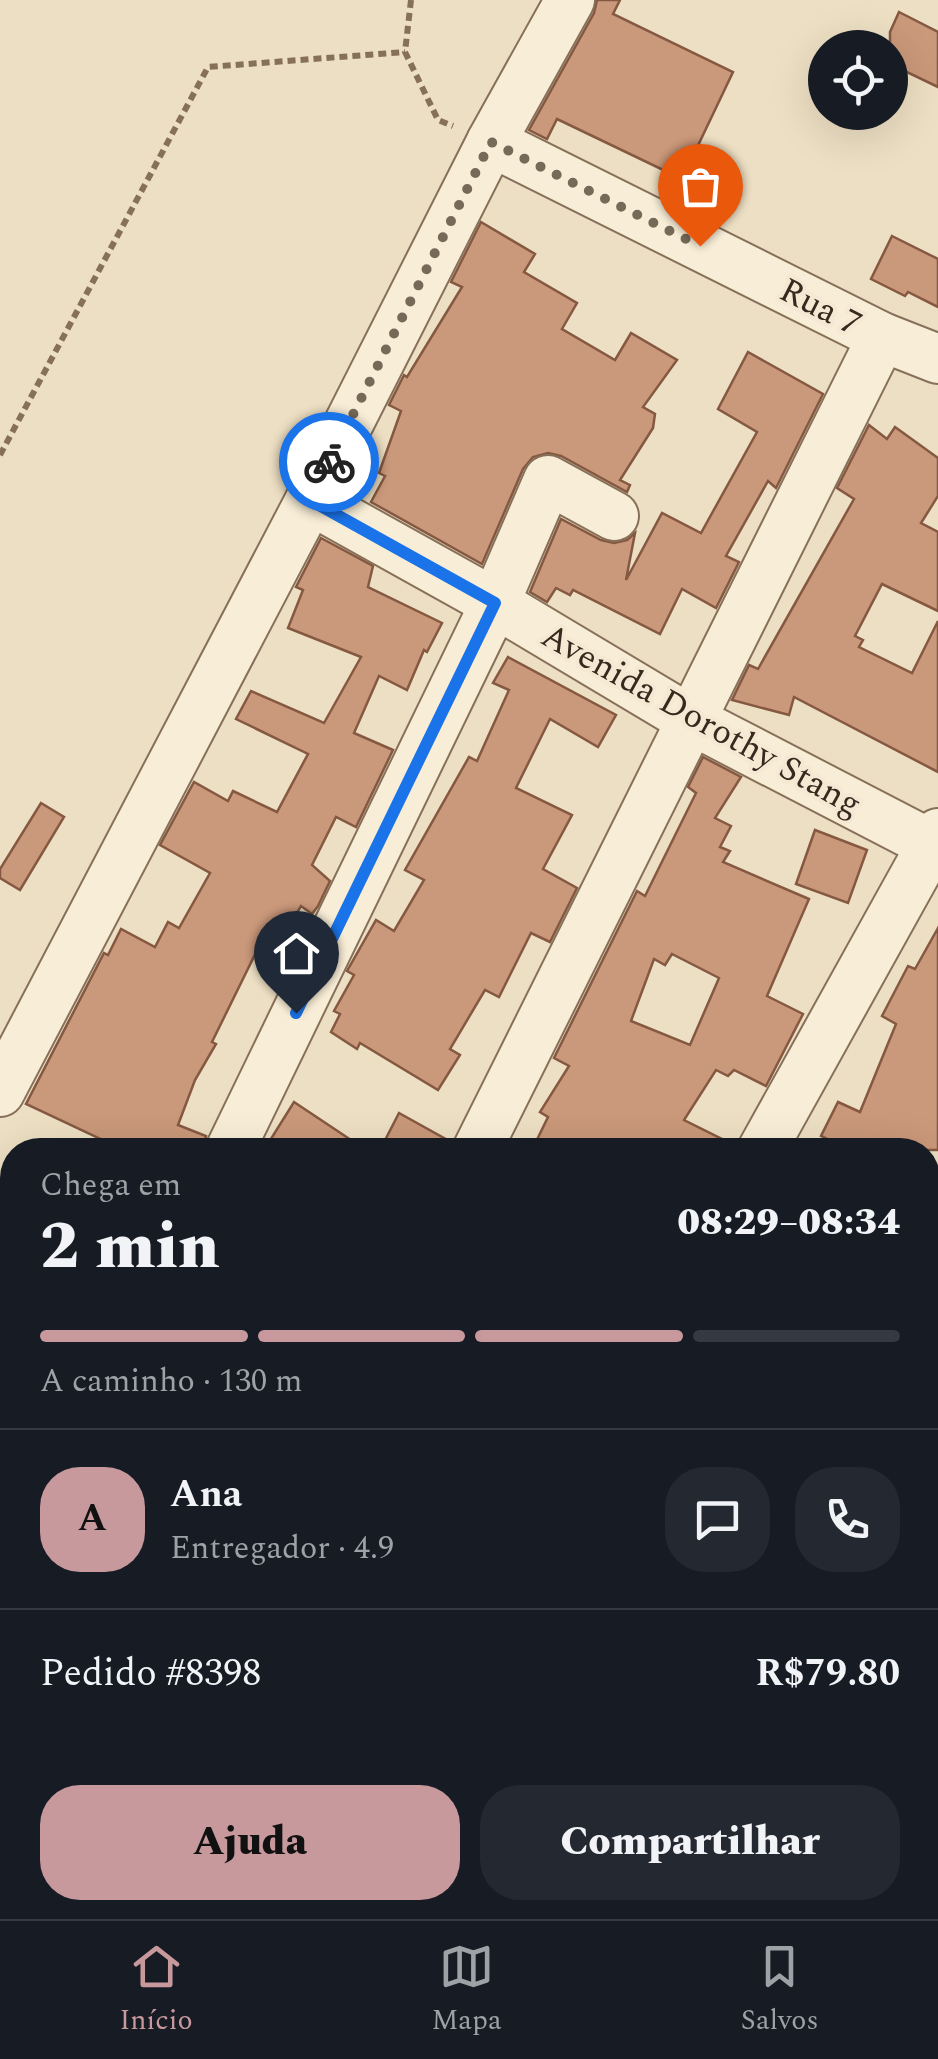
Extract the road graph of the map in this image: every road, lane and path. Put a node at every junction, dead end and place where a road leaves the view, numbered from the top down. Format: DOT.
graph roads {
  1 [pos="411,0"];
  2 [pos="570,0"];
  3 [pos="405,52"];
  4 [pos="491,142"];
  5 [pos="882,338"];
  6 [pos="938,359"];
  7 [pos="0,455"];
  8 [pos="310,500"];
  9 [pos="614,516"];
  10 [pos="495,603"];
  11 [pos="689,719"];
  12 [pos="936,842"];
  13 [pos="0,1092"];
  14 [pos="236,1138"];
  15 [pos="483,1138"];
  16 [pos="769,1138"];
  1 -- 3 [label="path"];
  2 -- 4 [label="street"];
  3 -- 4 [label="path"];
  3 -- 7 [label="path"];
  4 -- 5 [label="street, Rua 7"];
  4 -- 8 [label="street"];
  5 -- 6 [label="street, Rua 7"];
  5 -- 11 [label="street"];
  8 -- 10 [label="street, Avenida Dorothy Stang"];
  8 -- 13 [label="street"];
  9 -- 10 [label="street"];
  10 -- 11 [label="street, Avenida Dorothy Stang"];
  10 -- 14 [label="street"];
  11 -- 12 [label="street, Avenida Dorothy Stang"];
  11 -- 15 [label="street"];
  12 -- 16 [label="street"];
}
